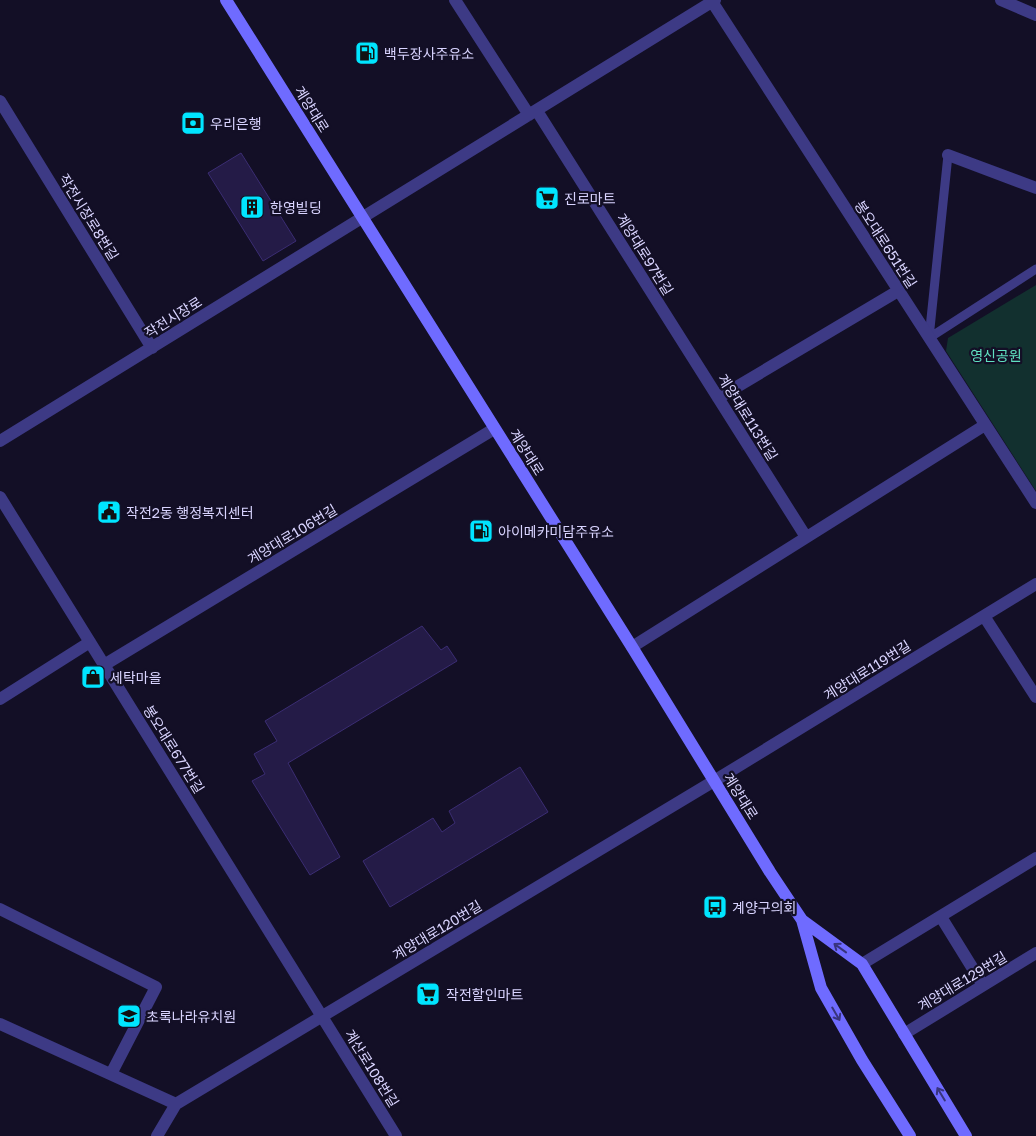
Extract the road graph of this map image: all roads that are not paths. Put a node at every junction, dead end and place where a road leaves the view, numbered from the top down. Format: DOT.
graph roads {
  1 [pos="226,0"];
  2 [pos="455,0"];
  3 [pos="1002,0"];
  4 [pos="713,1"];
  5 [pos="1036,15"];
  6 [pos="0,101"];
  7 [pos="533,113"];
  8 [pos="948,155"];
  9 [pos="1036,188"];
  10 [pos="362,219"];
  11 [pos="1036,269"];
  12 [pos="898,291"];
  13 [pos="664,313"];
  14 [pos="929,338"];
  15 [pos="152,348"];
  16 [pos="718,398"];
  17 [pos="985,425"];
  18 [pos="494,429"];
  19 [pos="0,441"];
  20 [pos="0,496"];
  21 [pos="1036,503"];
  22 [pos="806,537"];
  23 [pos="1036,584"];
  24 [pos="984,616"];
  25 [pos="90,642"];
  26 [pos="632,647"];
  27 [pos="104,665"];
  28 [pos="1036,697"];
  29 [pos="0,699"];
  30 [pos="714,781"];
  31 [pos="1036,858"];
  32 [pos="0,909"];
  33 [pos="941,917"];
  34 [pos="802,920"];
  35 [pos="1036,953"];
  36 [pos="862,964"];
  37 [pos="984,985"];
  38 [pos="322,1016"];
  39 [pos="0,1024"];
  40 [pos="904,1034"];
  41 [pos="111,1074"];
  42 [pos="176,1104"];
  43 [pos="157,1136"];
  44 [pos="396,1136"];
  45 [pos="910,1136"];
  46 [pos="966,1136"];
  1 -- 10 [label="main road, 계양대로"];
  2 -- 7 [label="street, 계양대로97번길"];
  3 -- 5 [label="street"];
  4 -- 7 [label="street"];
  4 -- 12 [label="street, 봉오대로651번길"];
  6 -- 15 [label="street, 작전시장로8번길"];
  7 -- 10 [label="street"];
  7 -- 13 [label="street, 계양대로97번길"];
  8 -- 9 [label="street"];
  8 -- 14 [label="lane"];
  10 -- 15 [label="street, 작전시장로"];
  10 -- 18 [label="main road, 계양대로"];
  11 -- 14 [label="lane"];
  12 -- 14 [label="street, 봉오대로651번길"];
  12 -- 16 [label="street"];
  13 -- 16 [label="street, 계양대로113번길"];
  14 -- 17 [label="street, 봉오대로651번길"];
  15 -- 19 [label="street, 작전시장로"];
  16 -- 22 [label="street, 계양대로113번길"];
  17 -- 21 [label="street, 봉오대로651번길"];
  17 -- 22 [label="street"];
  18 -- 26 [label="main road, 계양대로"];
  18 -- 27 [label="street, 계양대로106번길"];
  20 -- 25 [label="street, 봉오대로677번길"];
  22 -- 26 [label="street"];
  23 -- 24 [label="street, 계양대로119번길"];
  24 -- 28 [label="street"];
  24 -- 30 [label="street, 계양대로119번길"];
  25 -- 27 [label="street, 봉오대로677번길"];
  25 -- 29 [label="street"];
  26 -- 30 [label="main road, 계양대로"];
  27 -- 38 [label="street, 봉오대로677번길"];
  30 -- 34 [label="main road, 계양대로"];
  30 -- 38 [label="street, 계양대로120번길"];
  31 -- 33 [label="street"];
  32 -- 41 [label="street"];
  33 -- 36 [label="street"];
  33 -- 37 [label="street"];
  36 -- 34 [label="main road, 계양대로, one-way"];
  34 -- 45 [label="main road, 계양대로, one-way"];
  35 -- 37 [label="street, 계양대로129번길"];
  36 -- 40 [label="main road, 계양대로"];
  37 -- 40 [label="street, 계양대로129번길"];
  38 -- 42 [label="street, 계양대로120번길"];
  38 -- 44 [label="street, 계산로108번길"];
  39 -- 41 [label="street"];
  46 -- 40 [label="main road, 계양대로, one-way"];
  41 -- 42 [label="street"];
  42 -- 43 [label="street, 계양대로120번길"];
}
